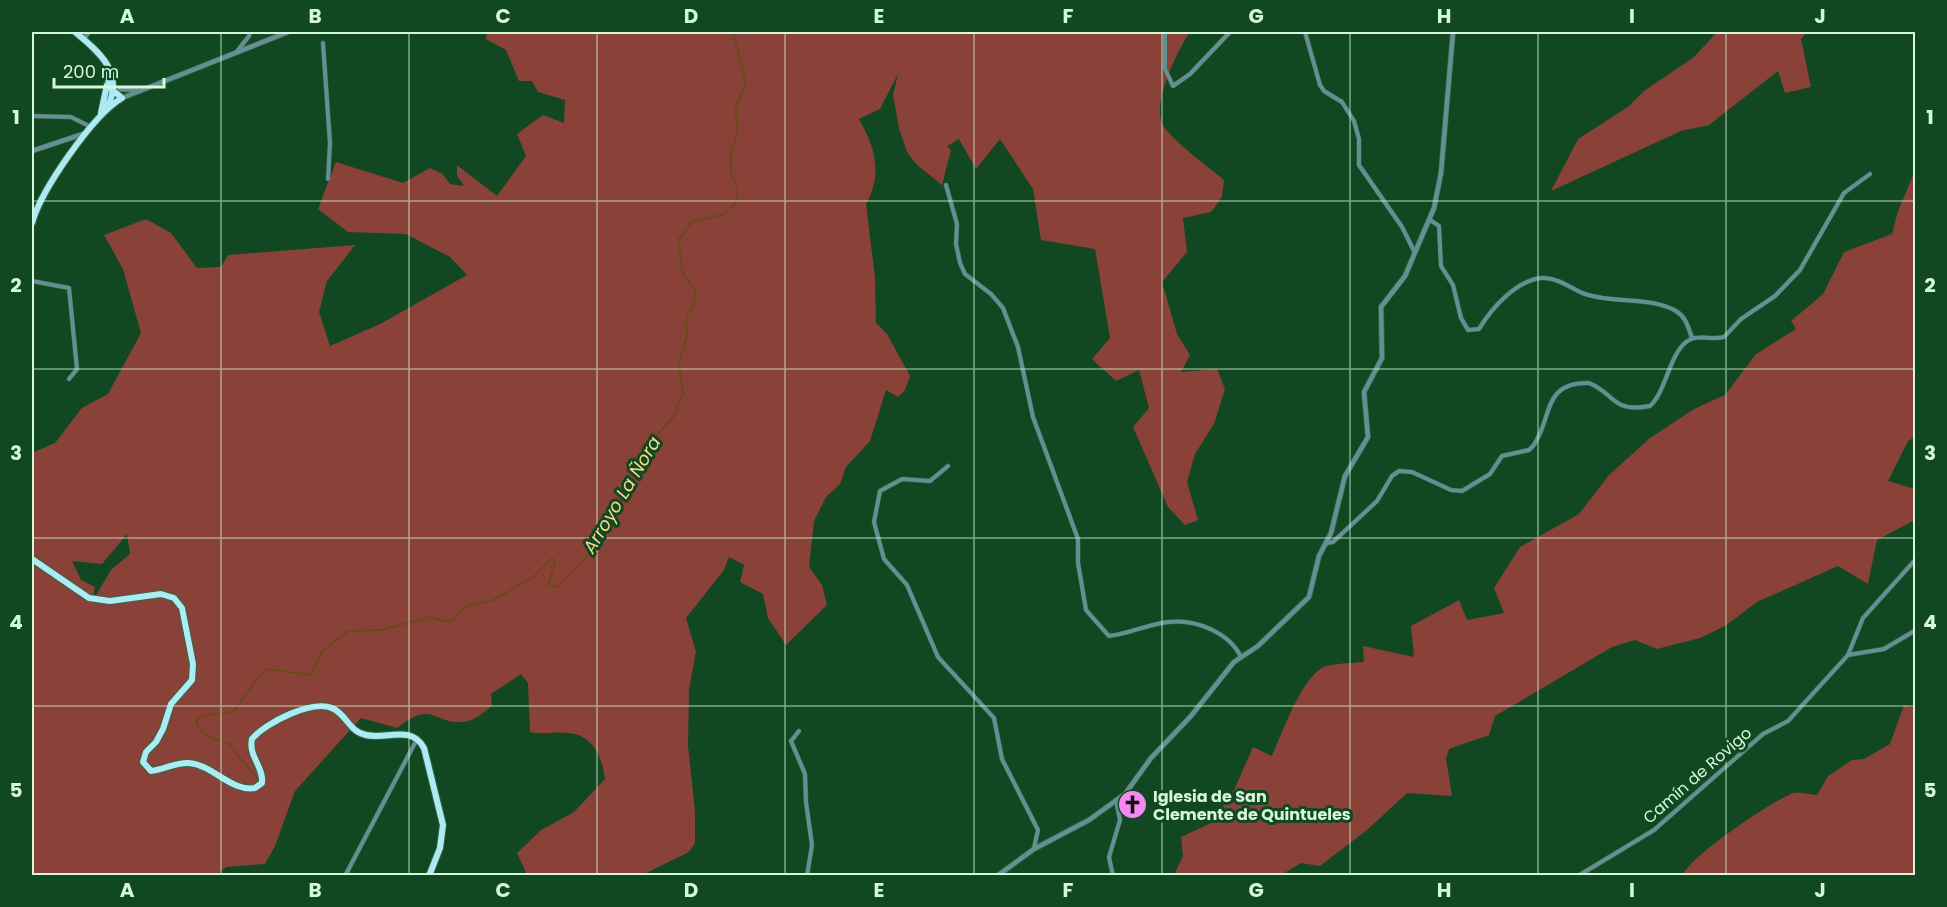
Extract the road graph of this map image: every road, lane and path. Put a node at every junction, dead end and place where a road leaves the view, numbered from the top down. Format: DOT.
graph roads {
  1 [pos="75,32"];
  2 [pos="88,32"];
  3 [pos="250,32"];
  4 [pos="288,32"];
  5 [pos="1165,32"];
  6 [pos="1230,32"];
  7 [pos="1305,32"];
  8 [pos="1453,32"];
  9 [pos="84,39"];
  10 [pos="323,43"];
  11 [pos="238,50"];
  12 [pos="101,55"];
  13 [pos="107,73"];
  14 [pos="113,80"];
  15 [pos="120,89"];
  16 [pos="139,90"];
  17 [pos="113,93"];
  18 [pos="122,98"];
  19 [pos="105,100"];
  20 [pos="106,110"];
  21 [pos="32,116"];
  22 [pos="100,117"];
  23 [pos="90,130"];
  24 [pos="32,151"];
  25 [pos="1870,174"];
  26 [pos="328,179"];
  27 [pos="946,184"];
  28 [pos="1430,220"];
  29 [pos="32,223"];
  30 [pos="1414,251"];
  31 [pos="32,281"];
  32 [pos="1692,338"];
  33 [pos="69,379"];
  34 [pos="948,466"];
  35 [pos="1327,543"];
  36 [pos="32,559"];
  37 [pos="1916,559"];
  38 [pos="1916,630"];
  39 [pos="1848,655"];
  40 [pos="1241,657"];
  41 [pos="799,730"];
  42 [pos="417,739"];
  43 [pos="1116,800"];
  44 [pos="1034,849"];
  45 [pos="345,876"];
  46 [pos="429,876"];
  47 [pos="807,876"];
  48 [pos="997,876"];
  49 [pos="1113,876"];
  50 [pos="1578,876"];
  1 -- 9 [label="highway"];
  2 -- 9 [label="street"];
  3 -- 11 [label="street"];
  4 -- 11 [label="street"];
  5 -- 6 [label="street"];
  7 -- 30 [label="street"];
  8 -- 28 [label="street"];
  9 -- 12 [label="highway"];
  10 -- 26 [label="street"];
  11 -- 16 [label="street"];
  12 -- 13 [label="highway"];
  12 -- 14 [label="highway"];
  13 -- 17 [label="highway"];
  13 -- 19 [label="highway"];
  14 -- 15 [label="highway"];
  14 -- 17 [label="highway"];
  15 -- 16 [label="street"];
  15 -- 17 [label="highway"];
  16 -- 18 [label="street"];
  17 -- 18 [label="highway"];
  17 -- 19 [label="highway"];
  17 -- 20 [label="highway"];
  18 -- 20 [label="highway"];
  19 -- 22 [label="highway"];
  20 -- 22 [label="highway"];
  21 -- 23 [label="street"];
  22 -- 23 [label="highway"];
  23 -- 24 [label="street"];
  23 -- 29 [label="highway"];
  25 -- 32 [label="street"];
  27 -- 40 [label="street"];
  28 -- 30 [label="street"];
  28 -- 32 [label="street"];
  30 -- 35 [label="street"];
  31 -- 33 [label="street"];
  32 -- 35 [label="street"];
  34 -- 44 [label="street"];
  35 -- 40 [label="street"];
  36 -- 42 [label="highway"];
  37 -- 39 [label="street, Camín de Rovigo"];
  38 -- 39 [label="street"];
  39 -- 50 [label="street, Camín de Rovigo"];
  40 -- 43 [label="street"];
  41 -- 47 [label="street"];
  42 -- 45 [label="street"];
  42 -- 46 [label="highway"];
  43 -- 44 [label="street"];
  43 -- 49 [label="street"];
  44 -- 48 [label="street"];
}
